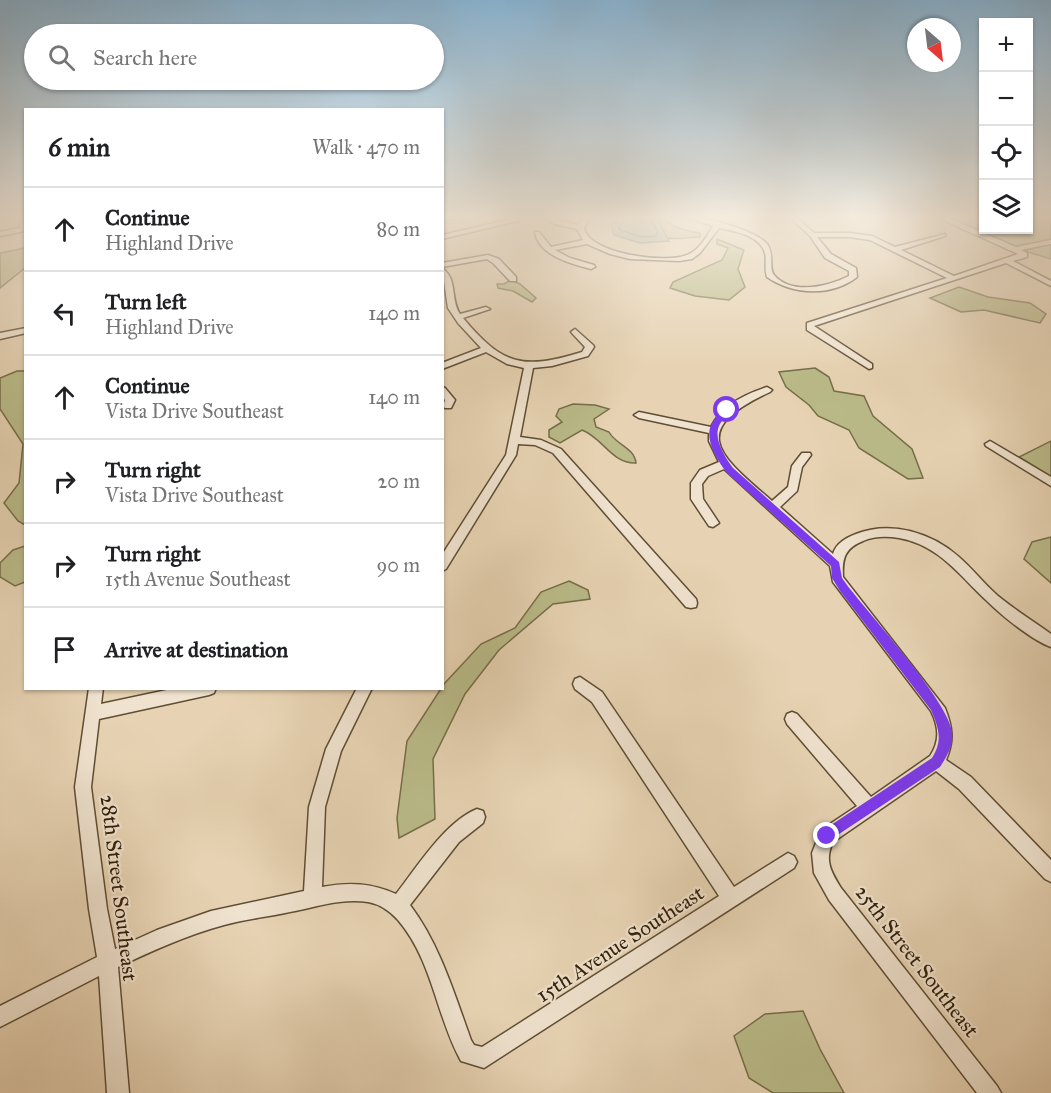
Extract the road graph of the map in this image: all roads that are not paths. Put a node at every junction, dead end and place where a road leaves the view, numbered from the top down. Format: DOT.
graph roads {
  1 [pos="502,267"];
  2 [pos="768,267"];
  3 [pos="848,267"];
  4 [pos="931,267"];
  5 [pos="992,267"];
  6 [pos="1019,267"];
  7 [pos="444,273"];
  8 [pos="953,278"];
  9 [pos="513,279"];
  10 [pos="1051,284"];
  11 [pos="446,299"];
  12 [pos="486,309"];
  13 [pos="458,317"];
  14 [pos="24,330"];
  15 [pos="575,332"];
  16 [pos="0,336"];
  17 [pos="485,349"];
  18 [pos="444,365"];
  19 [pos="529,366"];
  20 [pos="869,366"];
  21 [pos="767,390"];
  22 [pos="444,392"];
  23 [pos="448,406"];
  24 [pos="639,415"];
  25 [pos="714,431"];
  26 [pos="515,440"];
  27 [pos="990,444"];
  28 [pos="806,455"];
  29 [pos="725,464"];
  30 [pos="1051,482"];
  31 [pos="773,507"];
  32 [pos="713,524"];
  33 [pos="444,563"];
  34 [pos="836,564"];
  35 [pos="691,603"];
  36 [pos="1051,641"];
  37 [pos="580,684"];
  38 [pos="96,690"];
  39 [pos="200,690"];
  40 [pos="364,690"];
  41 [pos="93,714"];
  42 [pos="792,719"];
  43 [pos="936,762"];
  44 [pos="868,806"];
  45 [pos="477,817"];
  46 [pos="788,862"];
  47 [pos="1051,873"];
  48 [pos="313,898"];
  49 [pos="731,898"];
  50 [pos="397,907"];
  51 [pos="108,963"];
  52 [pos="0,1017"];
  53 [pos="118,1093"];
  54 [pos="990,1093"];
  1 -- 9 [label="street"];
  2 -- 3 [label="street"];
  4 -- 8 [label="street"];
  5 -- 8 [label="street"];
  6 -- 10 [label="street"];
  7 -- 11 [label="street"];
  8 -- 20 [label="street"];
  11 -- 13 [label="street"];
  12 -- 13 [label="street"];
  13 -- 17 [label="street"];
  14 -- 16 [label="street"];
  15 -- 19 [label="street"];
  17 -- 18 [label="street"];
  17 -- 19 [label="street"];
  19 -- 26 [label="street"];
  21 -- 25 [label="street"];
  22 -- 23 [label="street"];
  24 -- 25 [label="street"];
  25 -- 29 [label="street"];
  26 -- 33 [label="street"];
  26 -- 35 [label="street"];
  27 -- 30 [label="street"];
  28 -- 31 [label="street"];
  29 -- 31 [label="street"];
  29 -- 32 [label="street"];
  31 -- 34 [label="street"];
  34 -- 36 [label="street"];
  34 -- 43 [label="street"];
  37 -- 49 [label="street"];
  38 -- 41 [label="street, 28th Street Southeast"];
  39 -- 41 [label="street"];
  40 -- 48 [label="street"];
  41 -- 51 [label="street, 28th Street Southeast"];
  42 -- 44 [label="street"];
  43 -- 44 [label="street"];
  43 -- 47 [label="street"];
  44 -- 54 [label="street, 25th Street Southeast"];
  45 -- 50 [label="street"];
  46 -- 49 [label="street, 15th Avenue Southeast"];
  48 -- 50 [label="street"];
  48 -- 51 [label="street"];
  49 -- 50 [label="street, 15th Avenue Southeast"];
  51 -- 52 [label="street"];
  51 -- 53 [label="street, 28th Street Southeast"];
}
